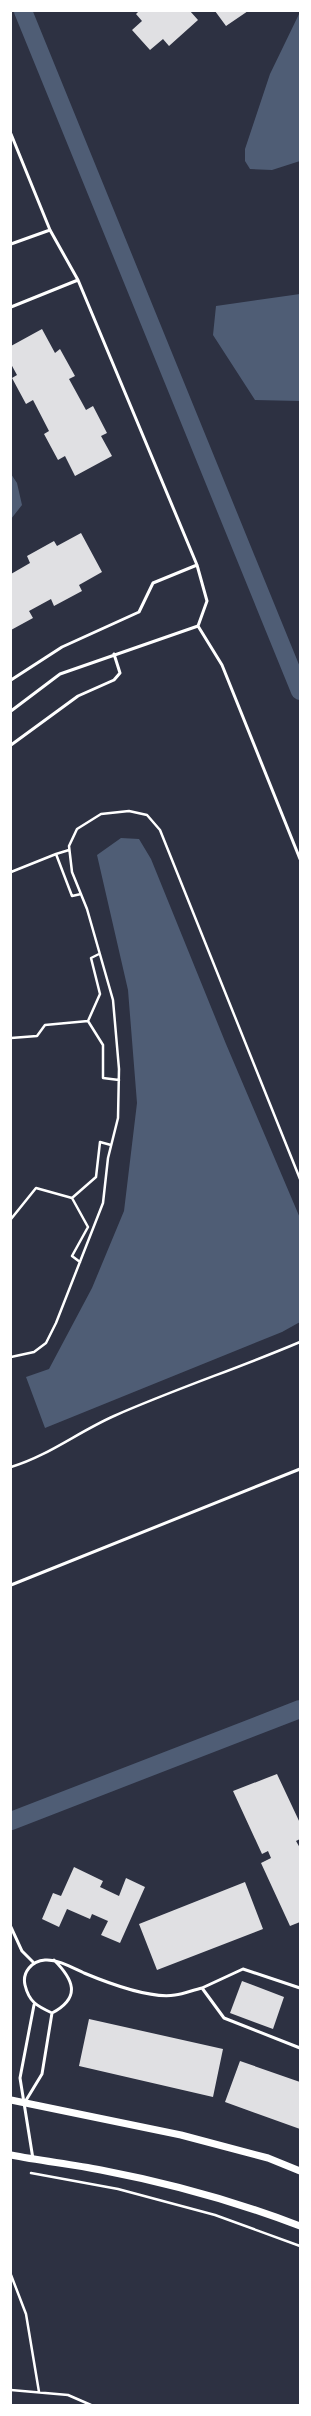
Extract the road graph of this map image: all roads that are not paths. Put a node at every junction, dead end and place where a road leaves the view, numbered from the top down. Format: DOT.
graph roads {
  1 [pos="11,134"];
  2 [pos="50,230"];
  3 [pos="11,244"];
  4 [pos="78,280"];
  5 [pos="11,306"];
  6 [pos="197,565"];
  7 [pos="198,626"];
  8 [pos="114,654"];
  9 [pos="11,680"];
  10 [pos="11,711"];
  11 [pos="11,745"];
  12 [pos="300,859"];
  13 [pos="300,1469"];
  14 [pos="11,1585"];
  15 [pos="11,1927"];
  16 [pos="54,1960"];
  17 [pos="34,1963"];
  18 [pos="202,1988"];
  19 [pos="300,1988"];
  20 [pos="34,2005"];
  21 [pos="52,2013"];
  22 [pos="300,2048"];
  23 [pos="11,2100"];
  24 [pos="25,2102"];
  25 [pos="11,2155"];
  26 [pos="33,2159"];
  27 [pos="300,2171"];
  28 [pos="300,2226"];
  1 -- 2 [label="lane"];
  2 -- 3 [label="lane"];
  2 -- 4 [label="lane"];
  4 -- 5 [label="lane"];
  4 -- 6 [label="lane"];
  6 -- 7 [label="lane"];
  6 -- 9 [label="lane"];
  7 -- 8 [label="lane"];
  7 -- 12 [label="lane"];
  8 -- 10 [label="lane"];
  8 -- 11 [label="lane"];
  13 -- 14 [label="lane"];
  15 -- 17 [label="lane"];
  16 -- 17 [label="lane"];
  16 -- 18 [label="lane"];
  16 -- 21 [label="lane"];
  17 -- 20 [label="lane"];
  18 -- 19 [label="lane"];
  18 -- 22 [label="lane"];
  20 -- 21 [label="lane"];
  20 -- 24 [label="lane"];
  21 -- 24 [label="lane"];
  23 -- 24 [label="street"];
  24 -- 26 [label="lane"];
  24 -- 27 [label="street"];
  25 -- 26 [label="street"];
  26 -- 28 [label="street"];
}
